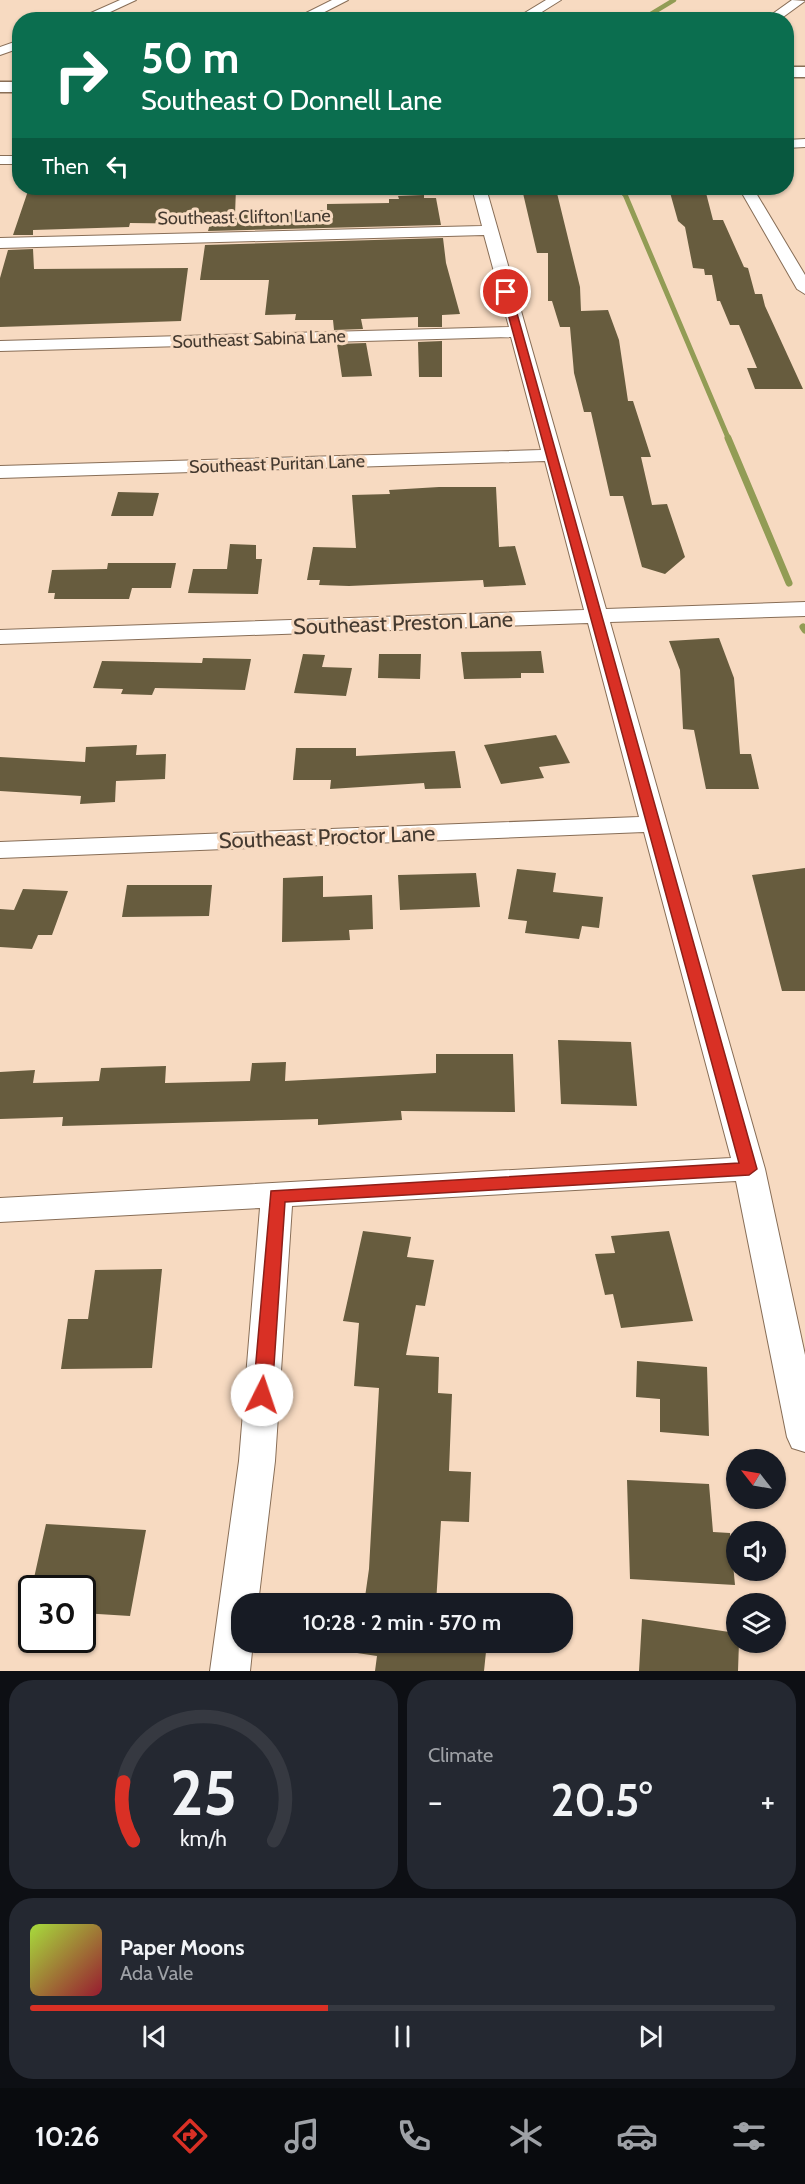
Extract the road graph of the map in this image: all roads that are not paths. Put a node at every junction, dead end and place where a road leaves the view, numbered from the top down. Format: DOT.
graph roads {
  1 [pos="130,0"];
  2 [pos="342,0"];
  3 [pos="555,0"];
  4 [pos="800,0"];
  5 [pos="786,9"];
  6 [pos="805,10"];
  7 [pos="101,12"];
  8 [pos="316,12"];
  9 [pos="533,12"];
  10 [pos="782,12"];
  11 [pos="481,195"];
  12 [pos="750,195"];
  13 [pos="489,230"];
  14 [pos="0,243"];
  15 [pos="805,289"];
  16 [pos="518,332"];
  17 [pos="0,346"];
  18 [pos="553,455"];
  19 [pos="0,472"];
  20 [pos="805,609"];
  21 [pos="596,616"];
  22 [pos="0,637"];
  23 [pos="655,824"];
  24 [pos="0,850"];
  25 [pos="749,1169"];
  26 [pos="277,1196"];
  27 [pos="0,1210"];
  28 [pos="805,1437"];
  29 [pos="230,1671"];
  1 -- 7 [label="street"];
  2 -- 8 [label="street"];
  3 -- 9 [label="street"];
  4 -- 5 [label="street"];
  5 -- 6 [label="street"];
  5 -- 10 [label="street"];
  11 -- 13 [label="street"];
  12 -- 15 [label="street"];
  13 -- 14 [label="street, Southeast Clifton Lane"];
  13 -- 16 [label="street"];
  16 -- 17 [label="street, Southeast Sabina Lane"];
  16 -- 18 [label="street"];
  18 -- 19 [label="street, Southeast Puritan Lane"];
  18 -- 21 [label="street"];
  20 -- 21 [label="street, Southeast Preston Lane"];
  21 -- 22 [label="street, Southeast Preston Lane"];
  21 -- 23 [label="street"];
  23 -- 24 [label="street, Southeast Proctor Lane"];
  23 -- 25 [label="street"];
  25 -- 26 [label="street"];
  25 -- 28 [label="street"];
  26 -- 27 [label="street"];
  26 -- 29 [label="street"];
}
